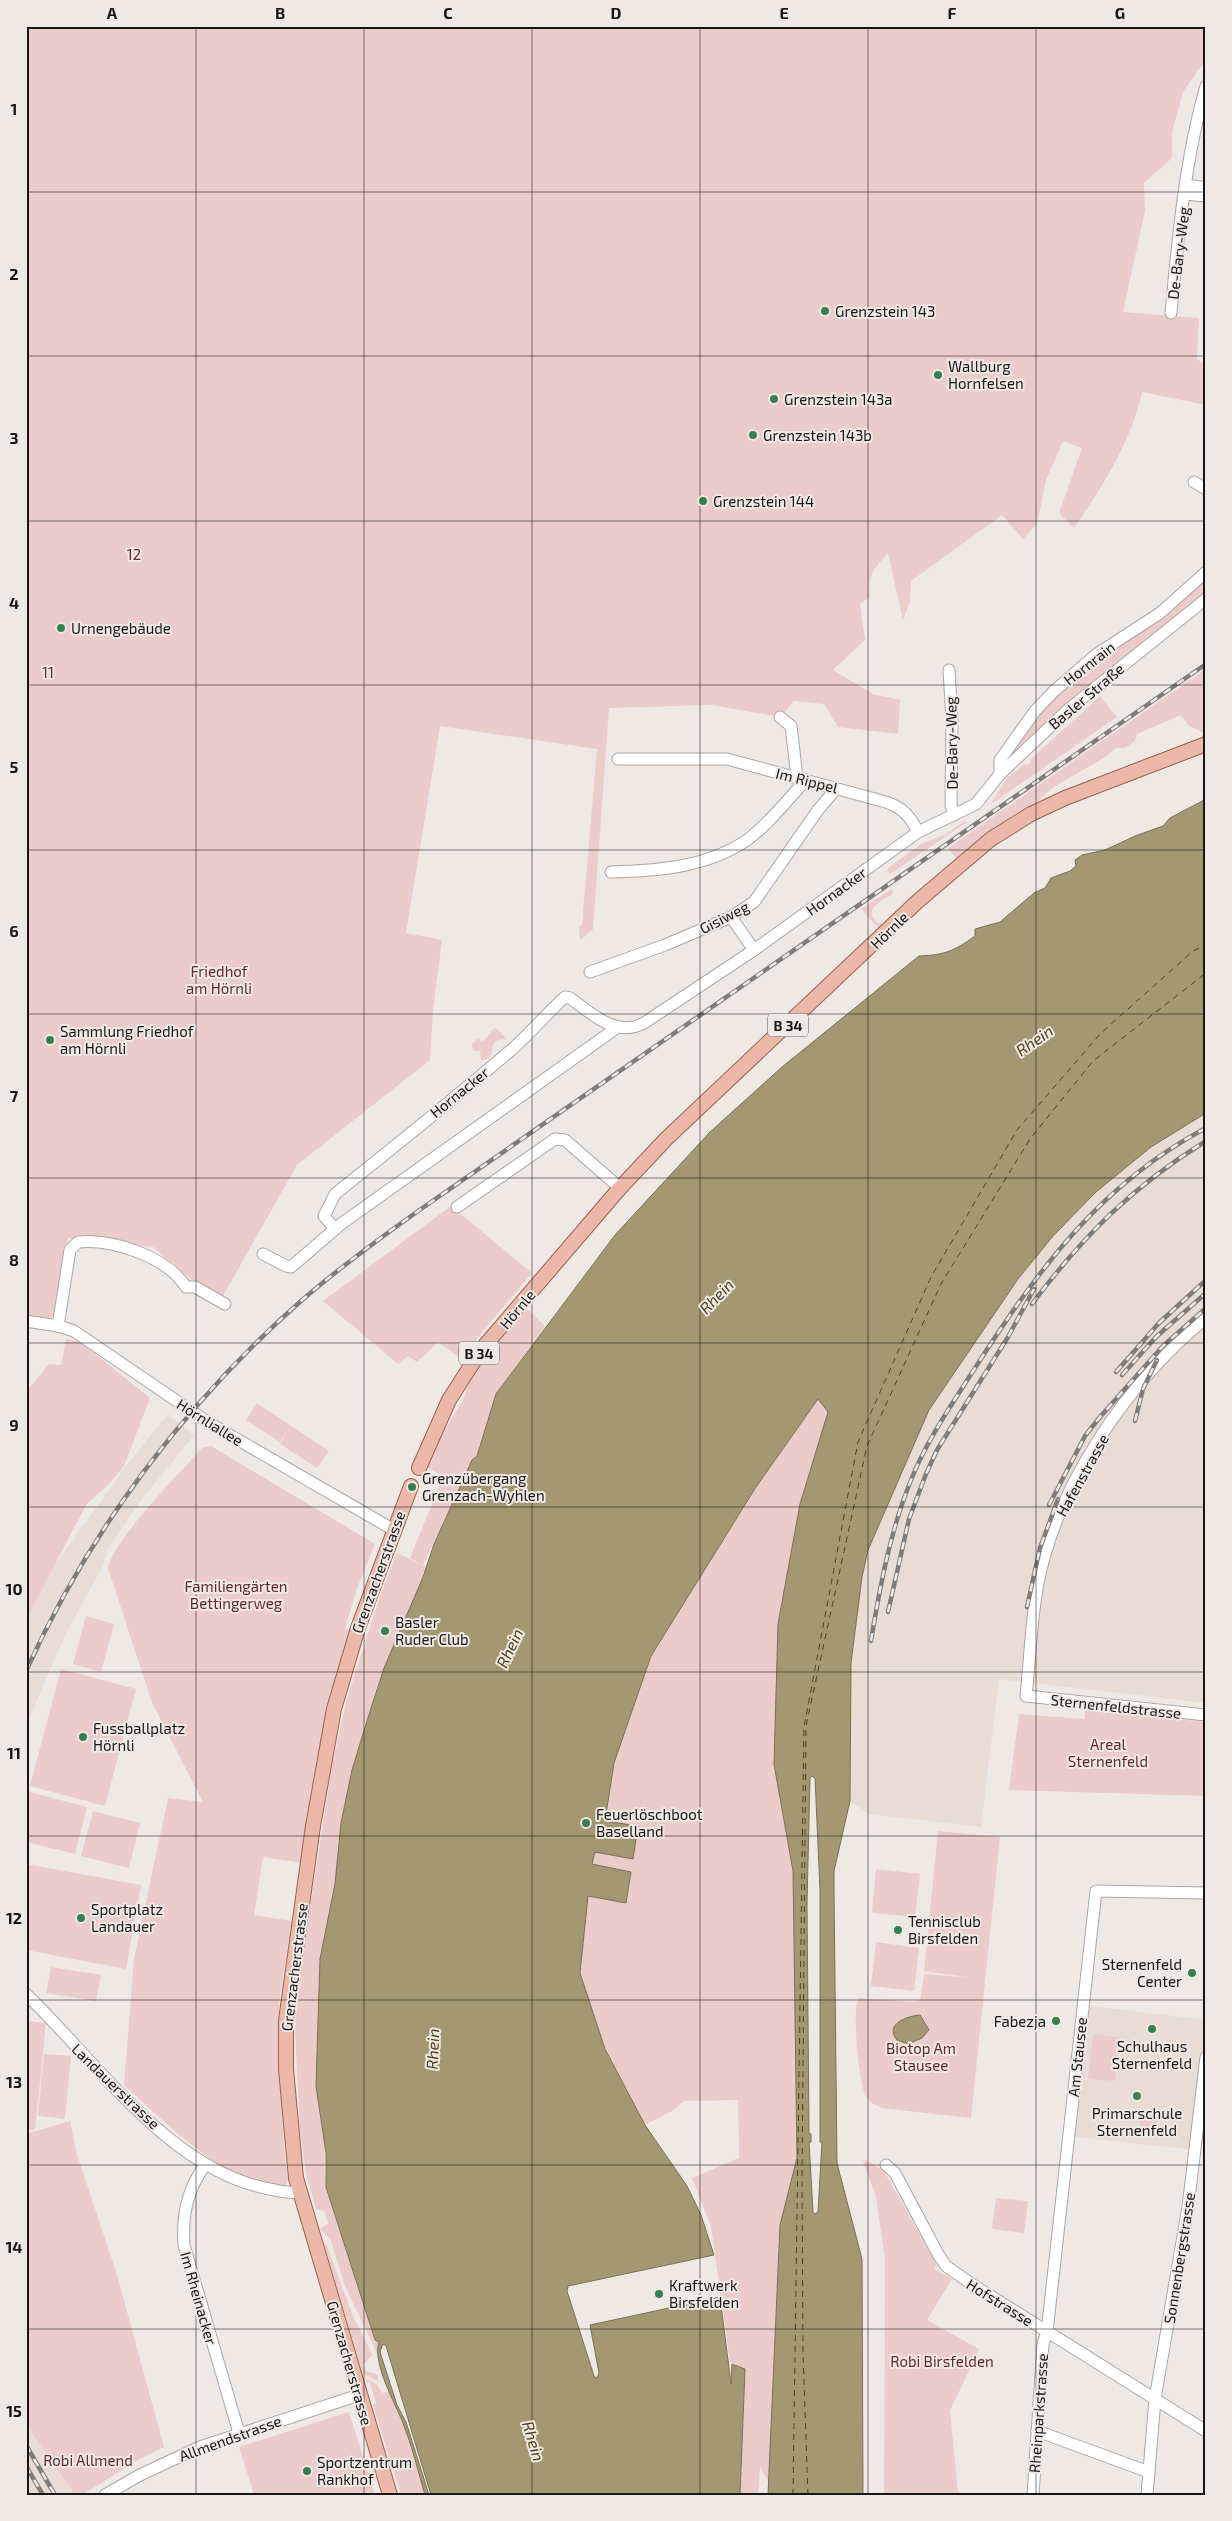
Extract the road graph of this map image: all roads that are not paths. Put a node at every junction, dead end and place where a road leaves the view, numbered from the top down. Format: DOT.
graph roads {
  1 [pos="1206,86"];
  2 [pos="1202,113"];
  3 [pos="1206,188"];
  4 [pos="1186,190"];
  5 [pos="1206,196"];
  6 [pos="1171,313"];
  7 [pos="1194,482"];
  8 [pos="1206,489"];
  9 [pos="1206,572"];
  10 [pos="1206,598"];
  11 [pos="949,670"];
  12 [pos="780,717"];
  13 [pos="1206,744"];
  14 [pos="618,759"];
  15 [pos="1000,774"];
  16 [pos="802,778"];
  17 [pos="836,789"];
  18 [pos="954,815"];
  19 [pos="918,832"];
  20 [pos="611,872"];
  21 [pos="731,917"];
  22 [pos="754,950"];
  23 [pos="590,972"];
  24 [pos="615,1029"];
  25 [pos="620,1188"];
  26 [pos="457,1207"];
  27 [pos="335,1230"];
  28 [pos="263,1254"];
  29 [pos="225,1304"];
  30 [pos="1206,1318"];
  31 [pos="26,1321"];
  32 [pos="58,1326"];
  33 [pos="419,1468"];
  34 [pos="411,1486"];
  35 [pos="394,1530"];
  36 [pos="1026,1696"];
  37 [pos="1206,1714"];
  38 [pos="1206,1893"];
  39 [pos="26,1994"];
  40 [pos="1206,2057"];
  41 [pos="205,2165"];
  42 [pos="886,2165"];
  43 [pos="299,2192"];
  44 [pos="1047,2332"];
  45 [pos="359,2395"];
  46 [pos="1155,2399"];
  47 [pos="1037,2431"];
  48 [pos="1206,2431"];
  49 [pos="239,2433"];
  50 [pos="1149,2472"];
  51 [pos="105,2495"];
  52 [pos="390,2495"];
  53 [pos="1033,2495"];
  54 [pos="1147,2495"];
  1 -- 2 [label="street, De-Bary-Weg"];
  2 -- 4 [label="street, De-Bary-Weg"];
  3 -- 4 [label="street, De-Bary-Weg"];
  4 -- 5 [label="street, De-Bary-Weg"];
  4 -- 6 [label="street, De-Bary-Weg"];
  7 -- 8 [label="street"];
  9 -- 15 [label="street, Hornrain"];
  10 -- 15 [label="street, Basler Straße"];
  11 -- 18 [label="street, De-Bary-Weg"];
  12 -- 16 [label="street"];
  13 -- 25 [label="main road, Hörnle / B 34"];
  14 -- 16 [label="street, Im Rippel"];
  15 -- 18 [label="street, Basler Straße"];
  16 -- 17 [label="street, Im Rippel"];
  16 -- 20 [label="street"];
  17 -- 19 [label="street, Im Rippel"];
  17 -- 21 [label="street, Gisiweg"];
  18 -- 19 [label="street"];
  19 -- 22 [label="street, Hornacker"];
  21 -- 22 [label="street"];
  21 -- 23 [label="street, Gisiweg"];
  22 -- 24 [label="street, Hornacker"];
  24 -- 27 [label="street, Hornacker"];
  24 -- 27 [label="street, Hornacker"];
  25 -- 26 [label="street"];
  25 -- 33 [label="main road, Hörnle / B 34"];
  27 -- 28 [label="street, Hornacker"];
  29 -- 32 [label="street"];
  30 -- 36 [label="street, Hafenstrasse"];
  31 -- 32 [label="street, Hörnliallee"];
  32 -- 35 [label="street, Hörnliallee"];
  34 -- 35 [label="main road, Grenzacherstrasse"];
  35 -- 43 [label="main road, Grenzacherstrasse"];
  36 -- 37 [label="street, Sternenfeldstrasse"];
  38 -- 44 [label="street, Am Stausee"];
  39 -- 41 [label="street, Landauerstrasse"];
  40 -- 46 [label="street, Sonnenbergstrasse"];
  41 -- 43 [label="street, Landauerstrasse"];
  41 -- 49 [label="street, Im Rheinacker"];
  42 -- 44 [label="street, Hofstrasse"];
  43 -- 45 [label="main road, Grenzacherstrasse"];
  44 -- 46 [label="street, Hofstrasse"];
  44 -- 47 [label="street, Rheinparkstrasse"];
  45 -- 49 [label="street, Allmendstrasse"];
  45 -- 52 [label="main road, Grenzacherstrasse"];
  46 -- 48 [label="street, Hofstrasse"];
  46 -- 50 [label="street, Sonnenbergstrasse"];
  47 -- 50 [label="street"];
  47 -- 53 [label="street, Rheinparkstrasse"];
  49 -- 51 [label="street, Allmendstrasse"];
  50 -- 54 [label="street, Sonnenbergstrasse"];
}
